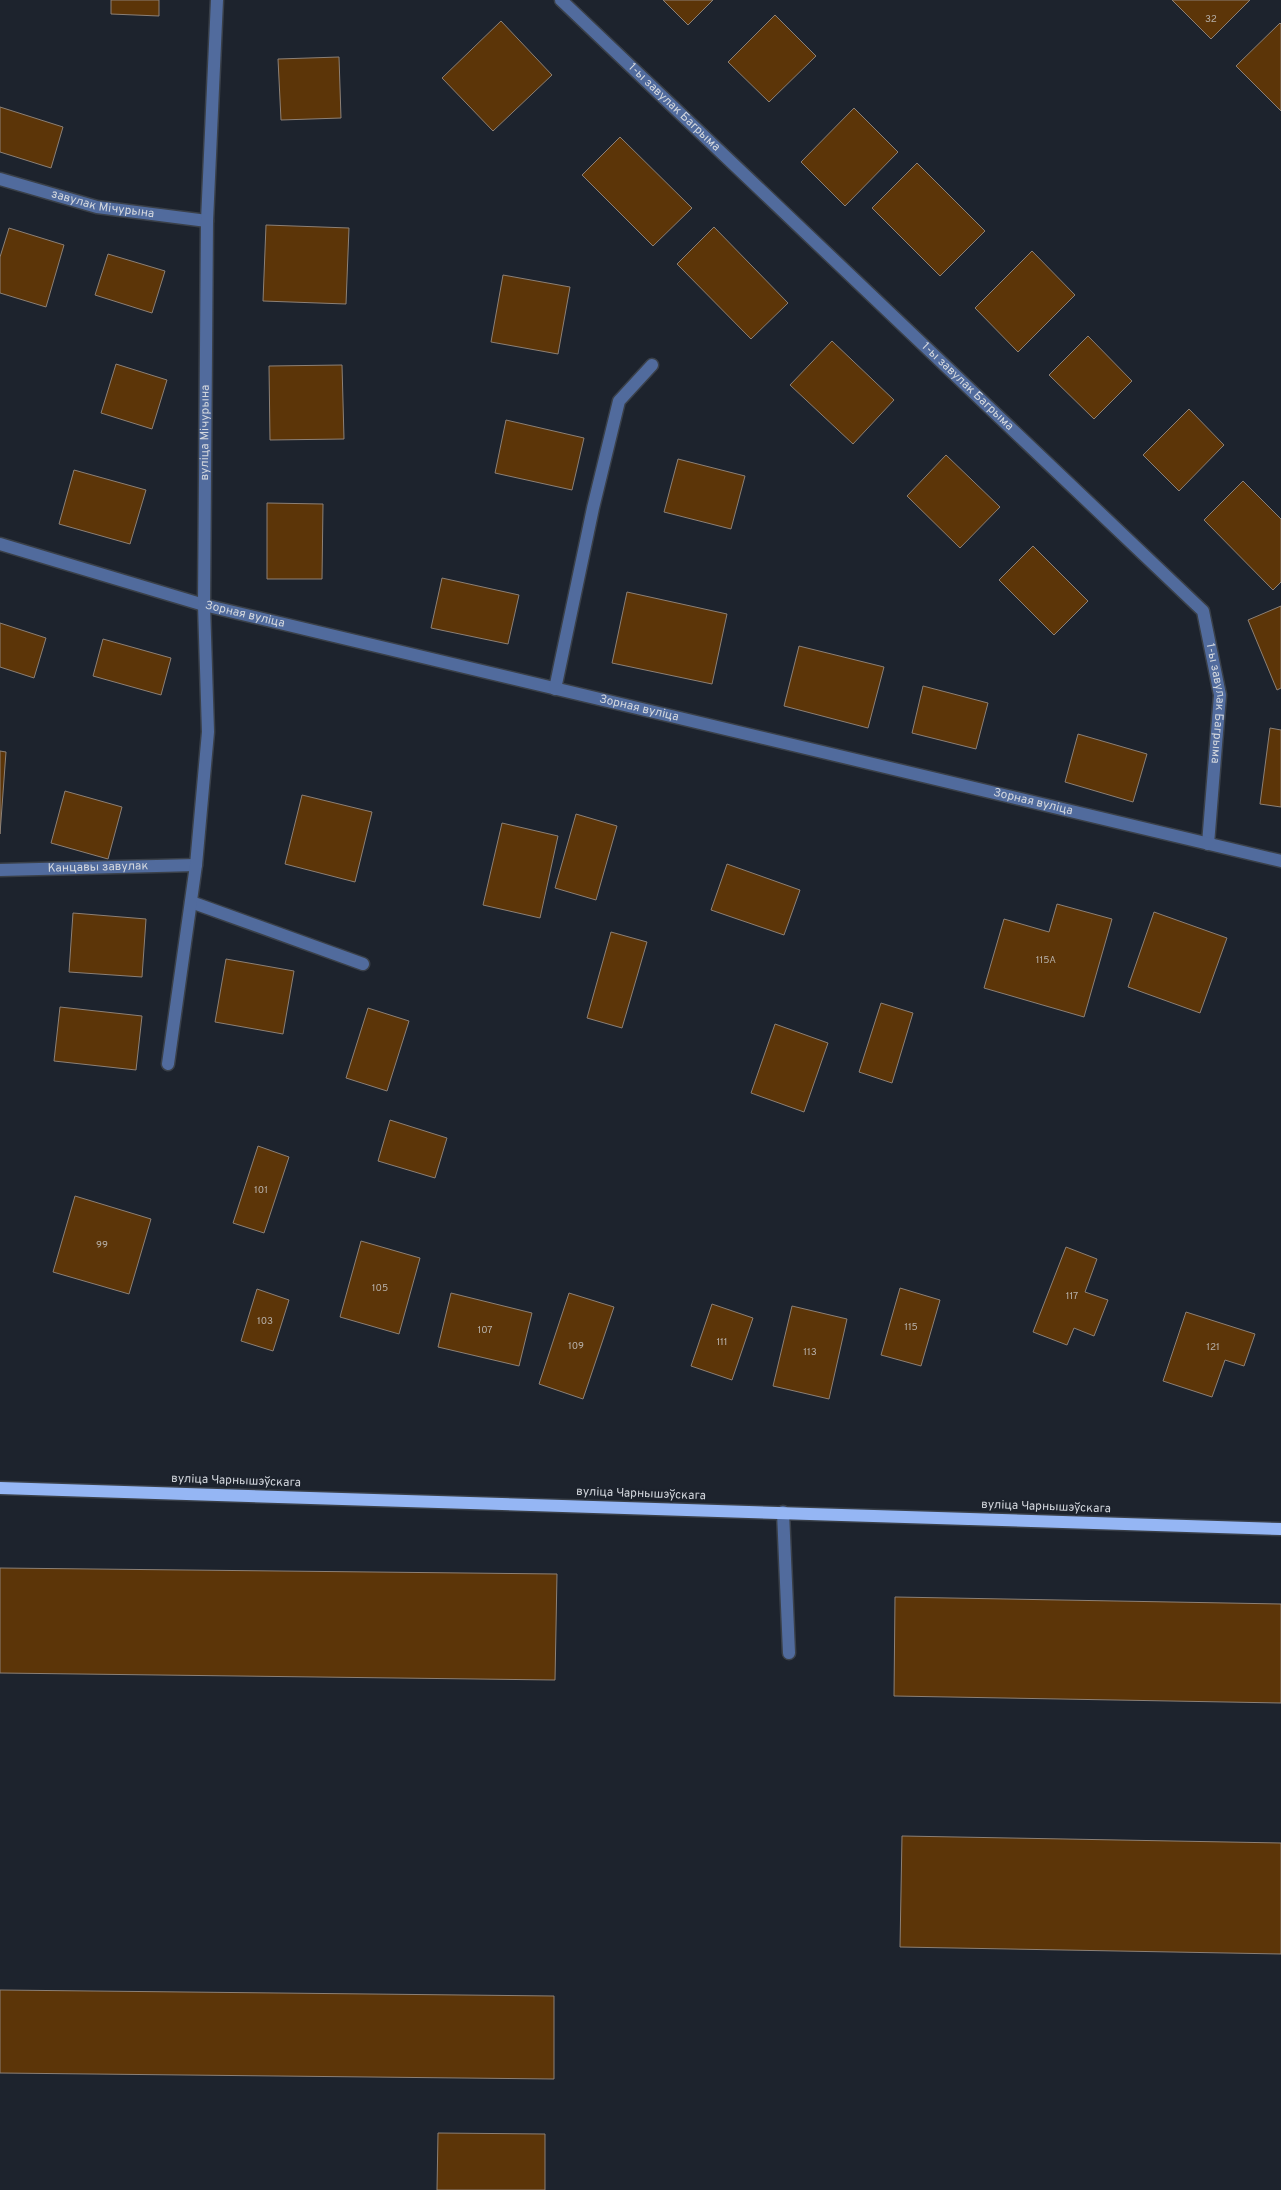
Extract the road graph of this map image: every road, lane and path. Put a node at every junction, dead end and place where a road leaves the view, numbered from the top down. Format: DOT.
graph roads {
  1 [pos="217,0"];
  2 [pos="561,0"];
  3 [pos="0,180"];
  4 [pos="206,221"];
  5 [pos="652,365"];
  6 [pos="0,544"];
  7 [pos="204,605"];
  8 [pos="556,689"];
  9 [pos="1208,844"];
  10 [pos="1281,861"];
  11 [pos="196,865"];
  12 [pos="0,870"];
  13 [pos="191,902"];
  14 [pos="363,964"];
  15 [pos="168,1064"];
  16 [pos="0,1488"];
  17 [pos="783,1512"];
  18 [pos="1281,1529"];
  19 [pos="789,1653"];
  1 -- 4 [label="street, вуліца Мічурына"];
  2 -- 9 [label="street, 1-ы завулак Багрыма"];
  3 -- 4 [label="street, завулак Мічурына"];
  4 -- 7 [label="street, вуліца Мічурына"];
  5 -- 8 [label="street"];
  6 -- 7 [label="street, Зорная вуліца"];
  7 -- 8 [label="street, Зорная вуліца"];
  7 -- 11 [label="street, вуліца Мічурына"];
  8 -- 9 [label="street, Зорная вуліца"];
  9 -- 10 [label="street, Зорная вуліца"];
  11 -- 12 [label="street, Канцавы завулак"];
  11 -- 13 [label="street, вуліца Мічурына"];
  13 -- 14 [label="street"];
  13 -- 15 [label="street, вуліца Мічурына"];
  16 -- 17 [label="main road, вуліца Чарнышэўскага"];
  17 -- 18 [label="main road, вуліца Чарнышэўскага"];
  17 -- 19 [label="street"];
}
